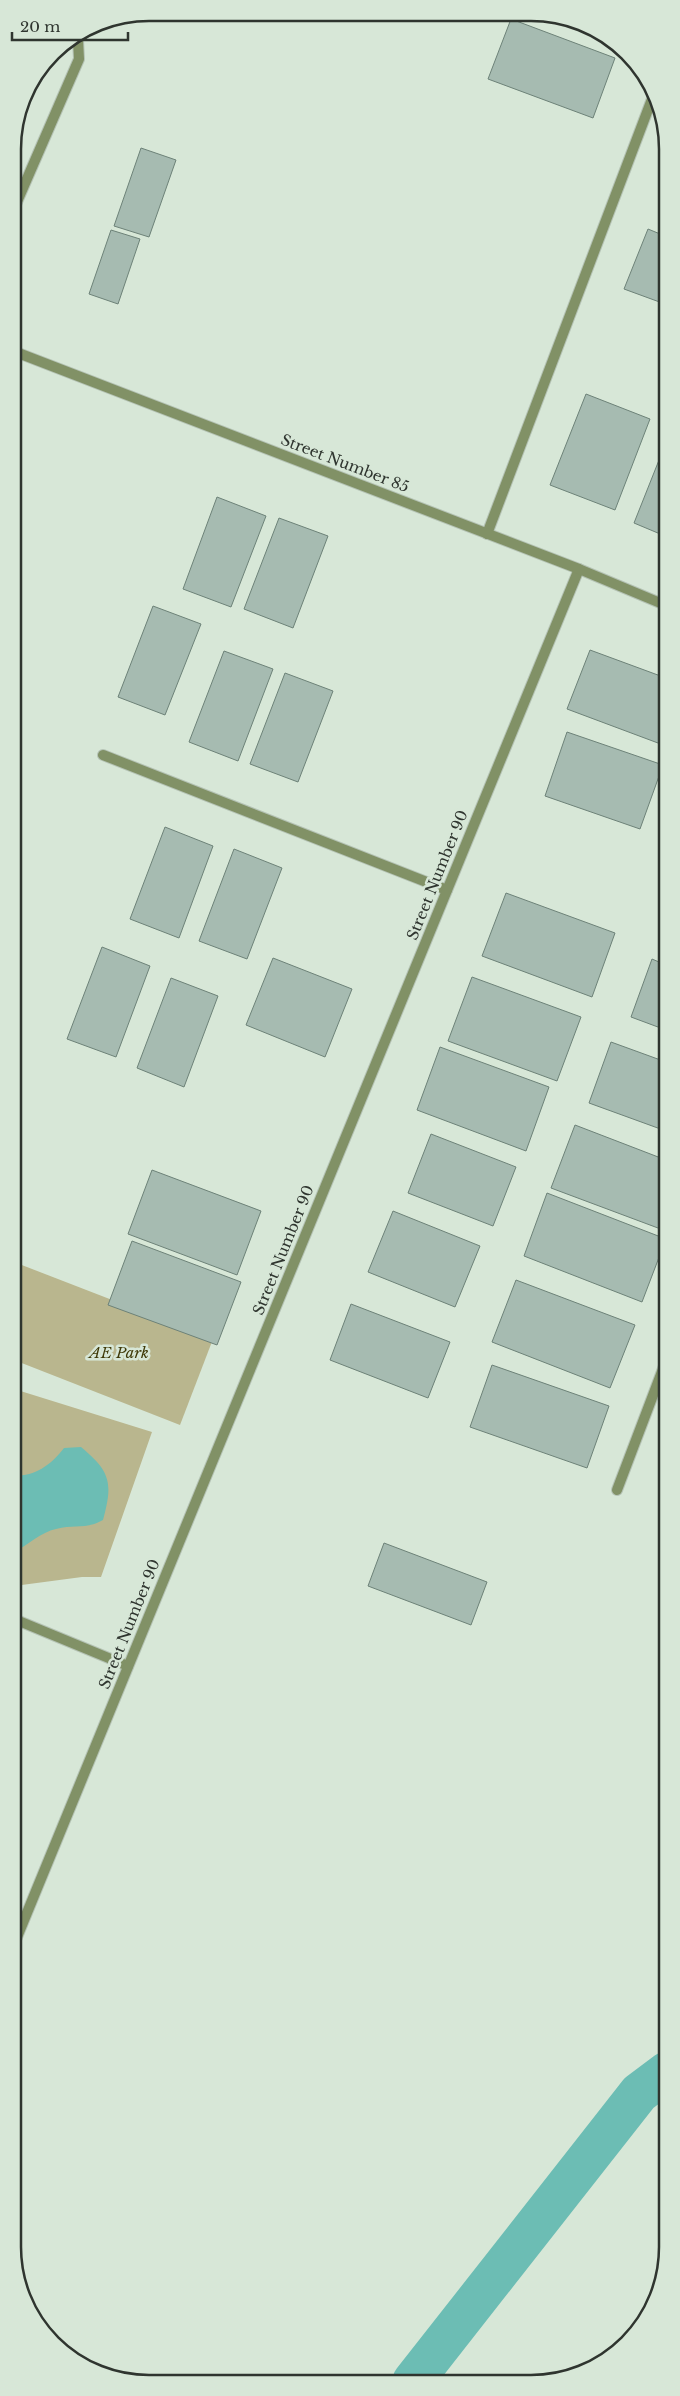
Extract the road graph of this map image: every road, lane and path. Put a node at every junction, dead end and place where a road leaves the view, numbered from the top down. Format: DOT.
graph roads {
  1 [pos="78,43"];
  2 [pos="650,104"];
  3 [pos="22,190"];
  4 [pos="22,354"];
  5 [pos="488,534"];
  6 [pos="579,569"];
  7 [pos="659,602"];
  8 [pos="103,755"];
  9 [pos="447,890"];
  10 [pos="658,1381"];
  11 [pos="617,1490"];
  12 [pos="21,1622"];
  13 [pos="128,1666"];
  14 [pos="21,1927"];
  1 -- 3 [label="street"];
  2 -- 5 [label="street"];
  4 -- 5 [label="street, Street Number 85"];
  5 -- 6 [label="street, Street Number 85"];
  6 -- 7 [label="street, Street Number 85"];
  6 -- 9 [label="street, Street Number 90"];
  8 -- 9 [label="street"];
  9 -- 13 [label="street, Street Number 90"];
  10 -- 11 [label="street"];
  12 -- 13 [label="street"];
  13 -- 14 [label="street, Street Number 90"];
}
